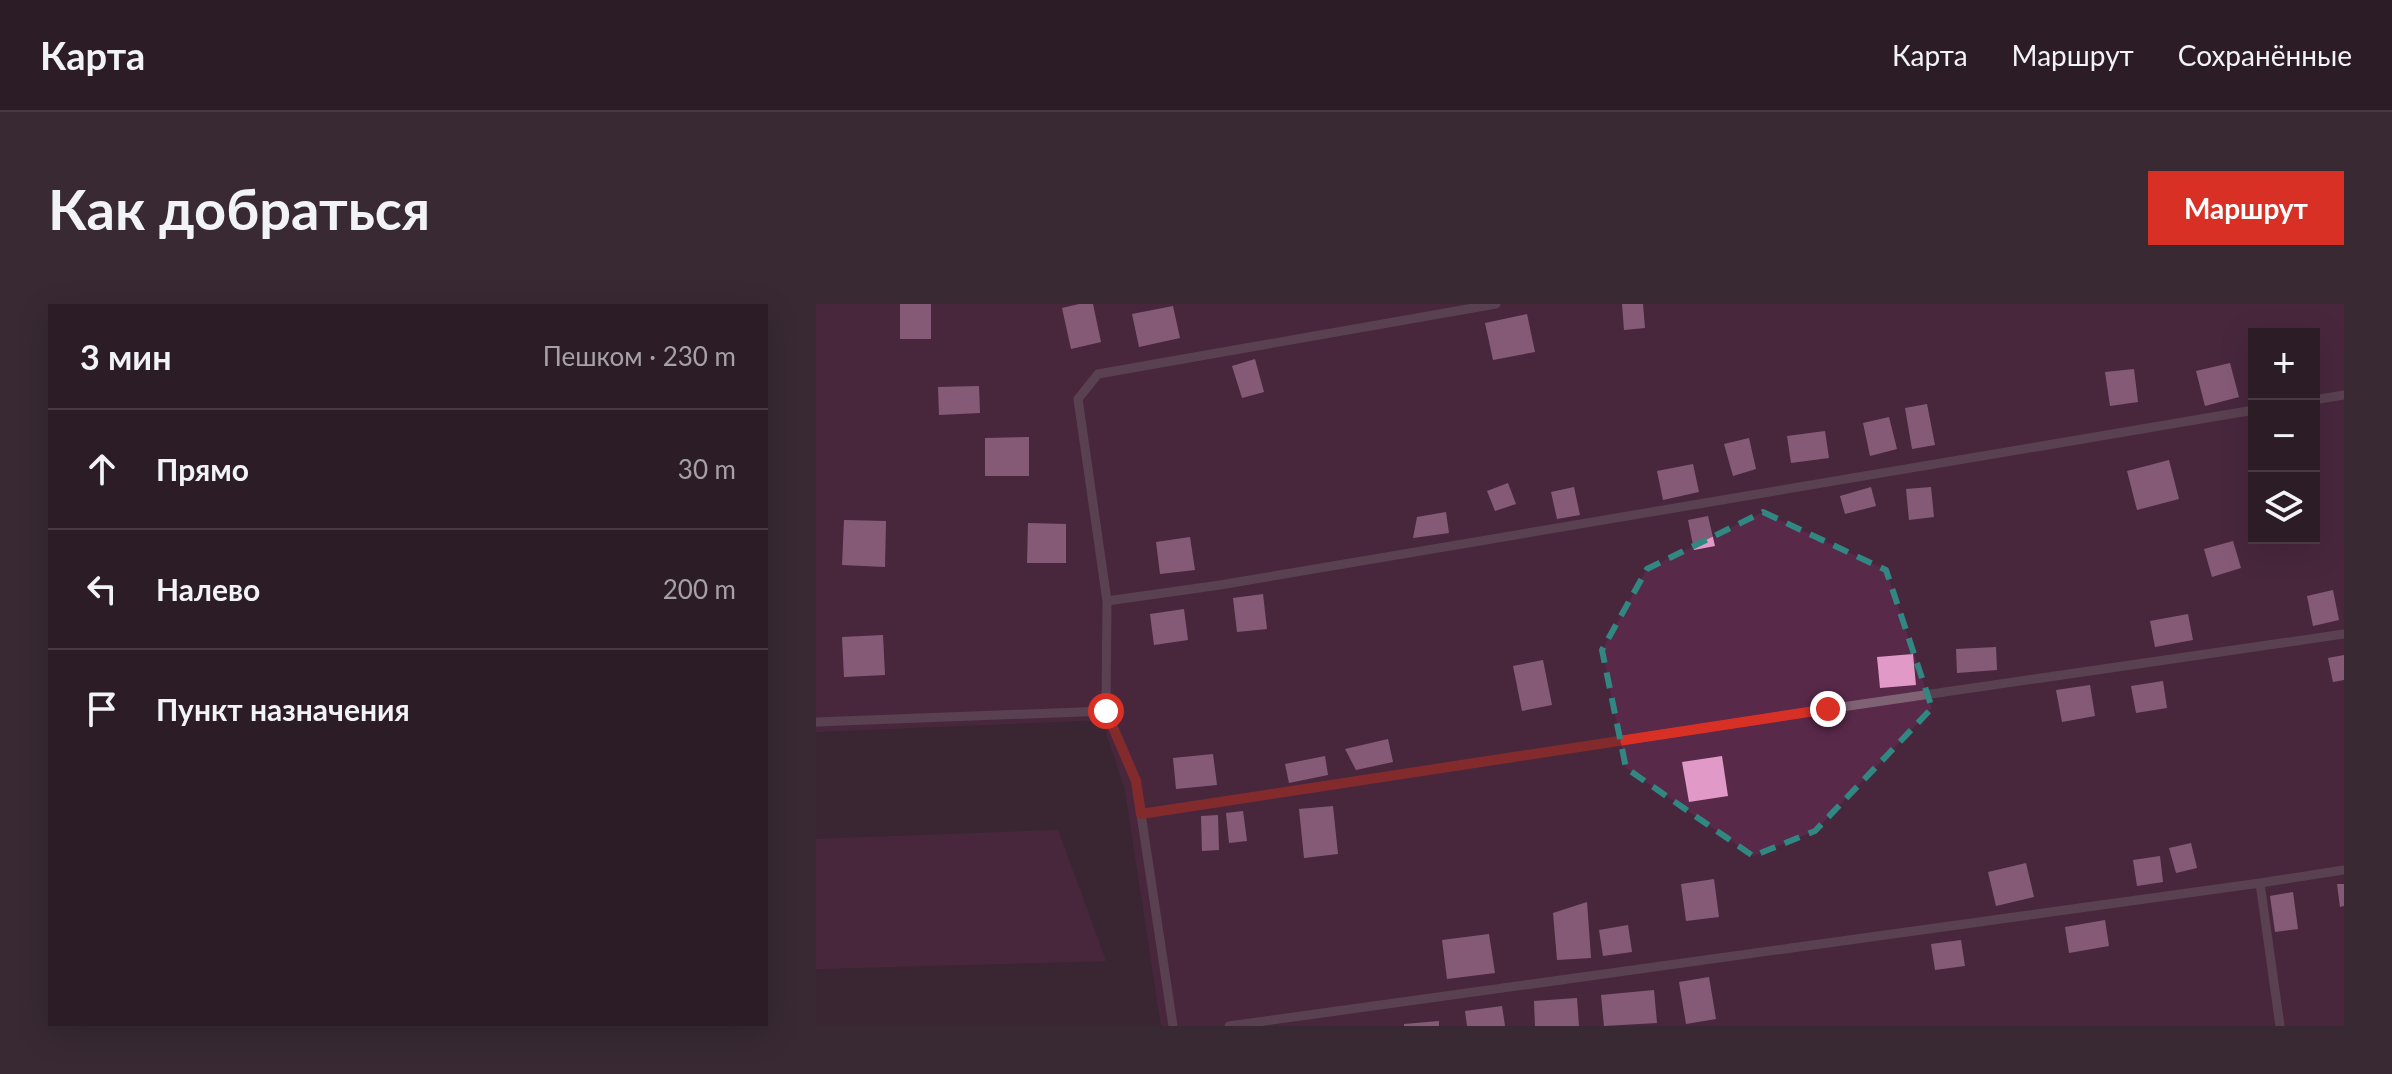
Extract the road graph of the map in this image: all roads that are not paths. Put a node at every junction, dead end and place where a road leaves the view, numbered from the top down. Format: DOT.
graph roads {
  1 [pos="1496,304"];
  2 [pos="2344,395"];
  3 [pos="2320,399"];
  4 [pos="2248,411"];
  5 [pos="1107,601"];
  6 [pos="2344,634"];
  7 [pos="1106,711"];
  8 [pos="816,722"];
  9 [pos="1141,814"];
  10 [pos="2344,870"];
  11 [pos="2260,883"];
  12 [pos="1173,1026"];
  13 [pos="1229,1026"];
  14 [pos="2280,1026"];
  1 -- 5 [label="lane"];
  2 -- 3 [label="lane"];
  4 -- 5 [label="lane"];
  5 -- 7 [label="lane"];
  6 -- 9 [label="lane"];
  7 -- 8 [label="lane"];
  7 -- 9 [label="lane"];
  9 -- 12 [label="lane"];
  10 -- 11 [label="lane"];
  11 -- 13 [label="lane"];
  11 -- 14 [label="lane"];
}
